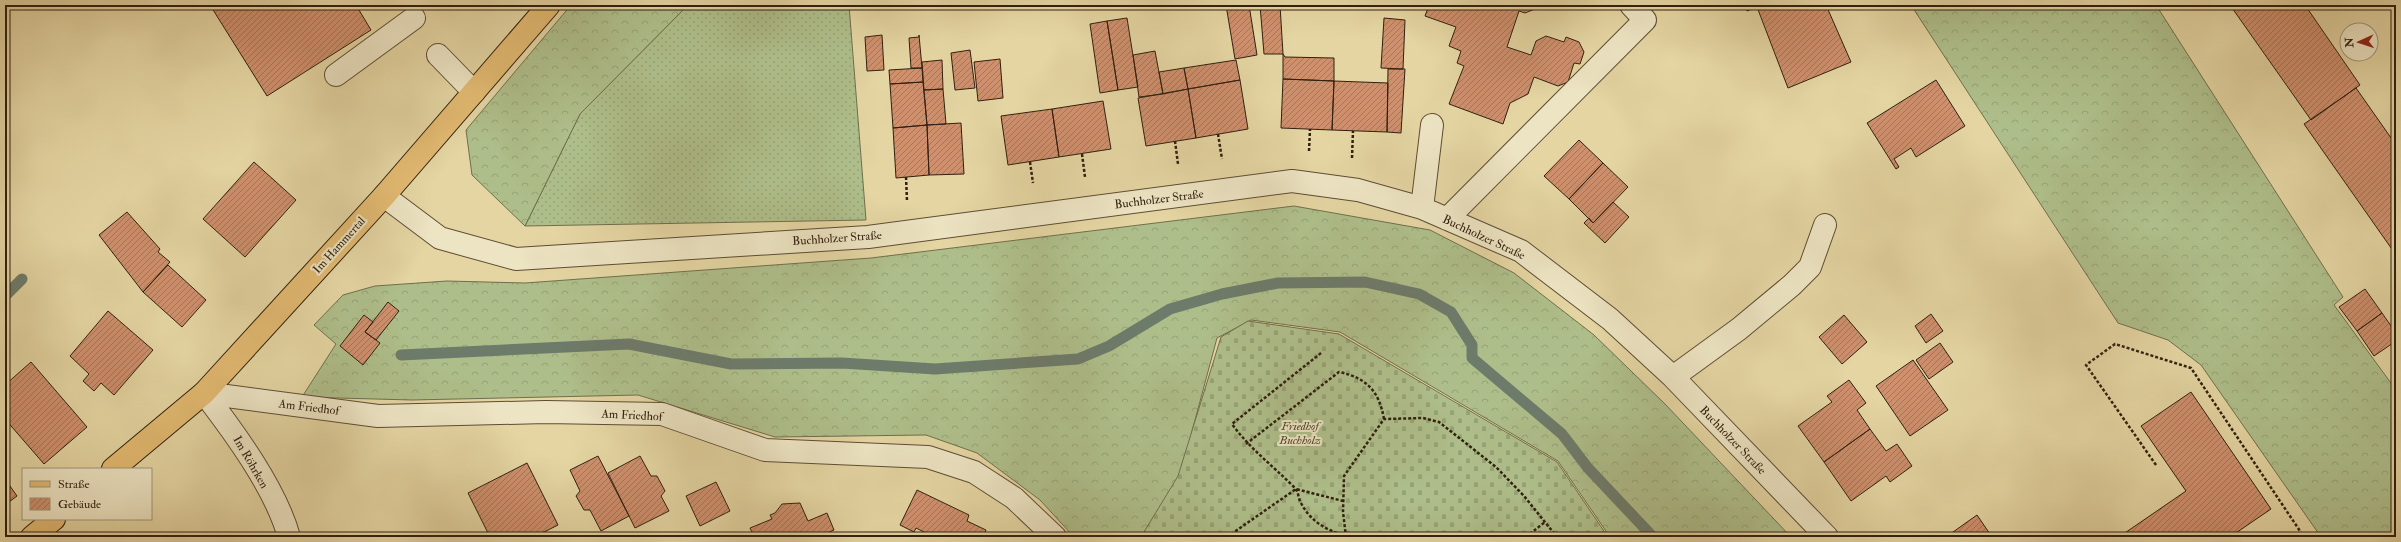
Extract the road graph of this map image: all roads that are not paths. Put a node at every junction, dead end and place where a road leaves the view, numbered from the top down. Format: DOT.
graph roads {
  1 [pos="549,5"];
  2 [pos="1631,5"];
  3 [pos="414,18"];
  4 [pos="438,55"];
  5 [pos="336,75"];
  6 [pos="474,92"];
  7 [pos="1432,125"];
  8 [pos="384,196"];
  9 [pos="1422,208"];
  10 [pos="1447,219"];
  11 [pos="1825,225"];
  12 [pos="1673,377"];
  13 [pos="204,393"];
  14 [pos="114,468"];
  15 [pos="53,520"];
  16 [pos="32,537"];
  17 [pos="289,537"];
  18 [pos="1055,537"];
  19 [pos="1827,537"];
  1 -- 6 [label="main road, Im Hammertal"];
  2 -- 10 [label="street"];
  3 -- 5 [label="street"];
  4 -- 6 [label="street"];
  6 -- 8 [label="main road, Im Hammertal"];
  7 -- 9 [label="street"];
  8 -- 9 [label="street, Buchholzer Straße"];
  8 -- 13 [label="main road, Im Hammertal"];
  9 -- 10 [label="street, Buchholzer Straße"];
  10 -- 12 [label="street, Buchholzer Straße"];
  11 -- 12 [label="street"];
  12 -- 19 [label="street, Buchholzer Straße"];
  13 -- 14 [label="main road, Im Hammertal"];
  13 -- 17 [label="street, Im Röhrken"];
  13 -- 18 [label="street, Am Friedhof"];
  15 -- 16 [label="main road"];
}
